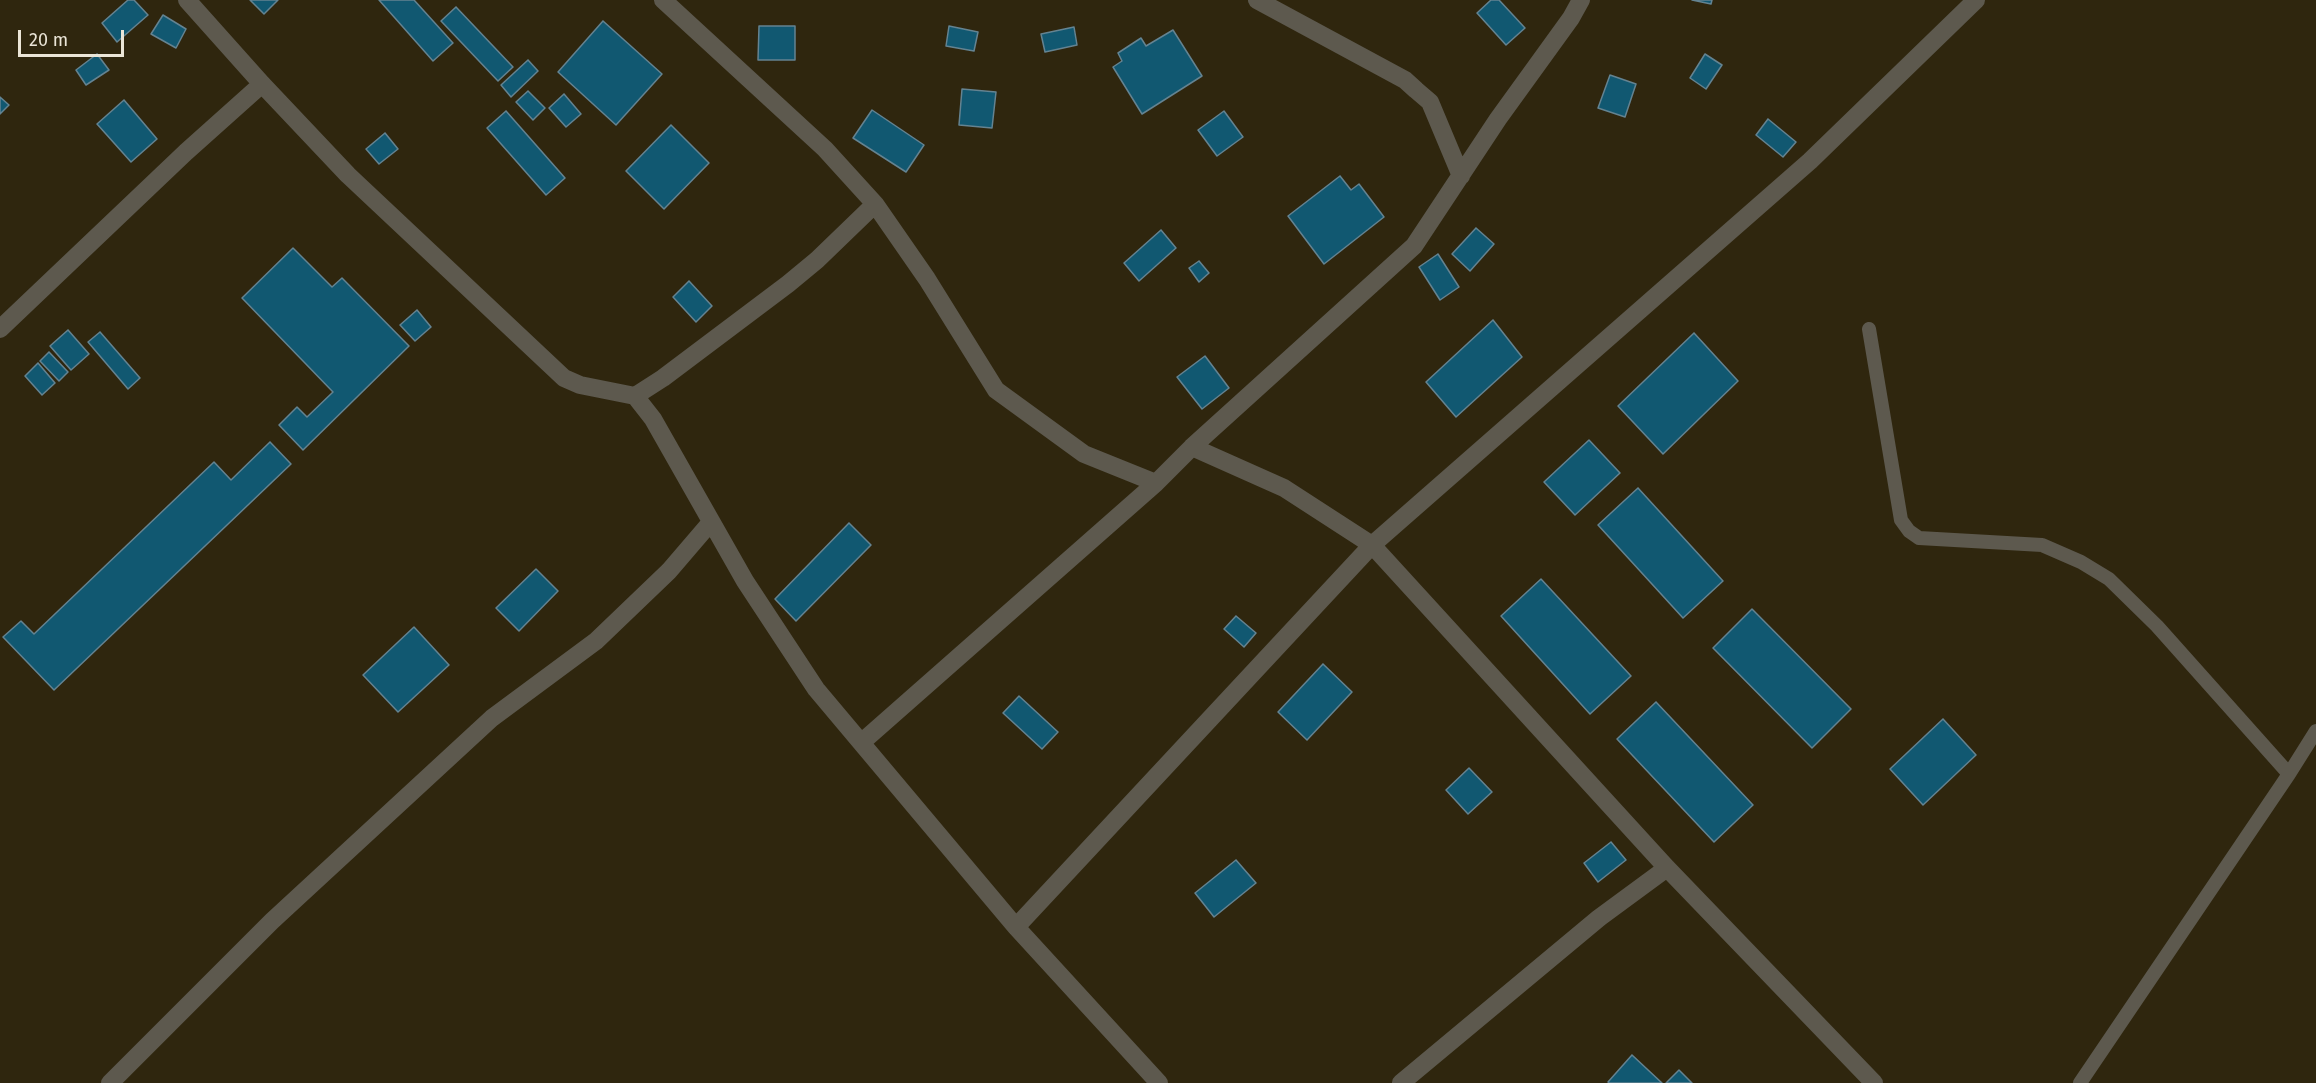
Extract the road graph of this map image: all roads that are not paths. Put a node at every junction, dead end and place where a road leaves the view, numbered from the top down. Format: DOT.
graph roads {
  1 [pos="187,0"];
  2 [pos="663,0"];
  3 [pos="1257,0"];
  4 [pos="1581,0"];
  5 [pos="1976,0"];
  6 [pos="262,84"];
  7 [pos="1461,176"];
  8 [pos="875,204"];
  9 [pos="0,329"];
  10 [pos="1869,329"];
  11 [pos="635,396"];
  12 [pos="1192,447"];
  13 [pos="1156,483"];
  14 [pos="711,522"];
  15 [pos="1372,545"];
  16 [pos="2316,731"];
  17 [pos="862,742"];
  18 [pos="2289,774"];
  19 [pos="1667,868"];
  20 [pos="1016,927"];
  21 [pos="110,1083"];
  22 [pos="1159,1083"];
  23 [pos="1401,1083"];
  24 [pos="1874,1083"];
  25 [pos="2080,1083"];
  1 -- 6 [label="street"];
  2 -- 8 [label="street"];
  3 -- 7 [label="street"];
  4 -- 7 [label="street"];
  5 -- 15 [label="street"];
  6 -- 9 [label="street"];
  6 -- 11 [label="street"];
  7 -- 12 [label="street"];
  8 -- 11 [label="street"];
  8 -- 13 [label="street"];
  10 -- 18 [label="lane"];
  11 -- 14 [label="street"];
  12 -- 13 [label="street"];
  12 -- 15 [label="street"];
  13 -- 17 [label="street"];
  14 -- 17 [label="street"];
  14 -- 21 [label="street"];
  15 -- 19 [label="street"];
  15 -- 20 [label="street"];
  16 -- 18 [label="lane"];
  17 -- 20 [label="street"];
  18 -- 25 [label="lane"];
  19 -- 23 [label="street"];
  19 -- 24 [label="street"];
  20 -- 22 [label="street"];
}
